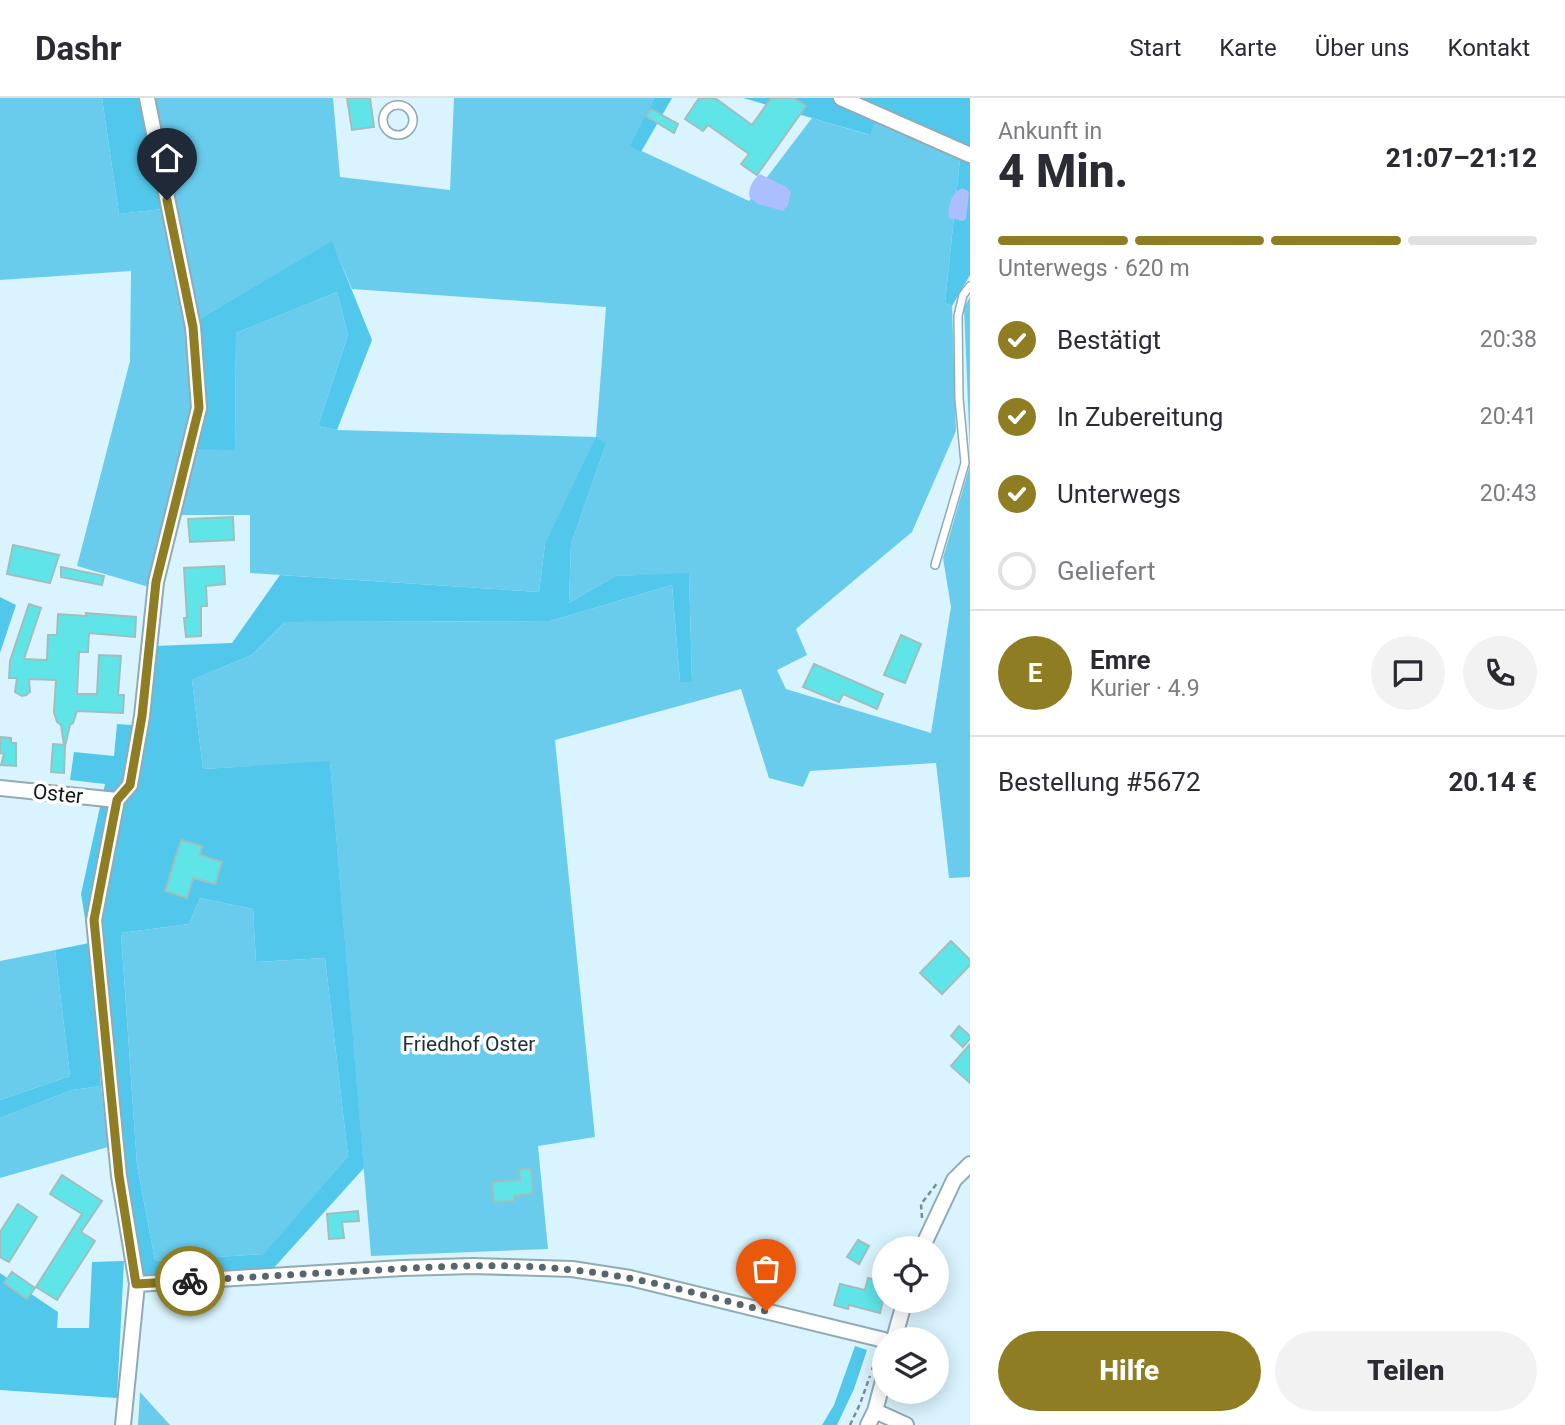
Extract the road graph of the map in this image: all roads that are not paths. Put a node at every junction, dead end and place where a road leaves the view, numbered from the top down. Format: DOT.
graph roads {
  1 [pos="147,98"];
  2 [pos="841,98"];
  3 [pos="391,101"];
  4 [pos="873,104"];
  5 [pos="970,155"];
  6 [pos="970,286"];
  7 [pos="935,565"];
  8 [pos="0,788"];
  9 [pos="117,800"];
  10 [pos="970,1164"];
  11 [pos="928,1236"];
  12 [pos="136,1284"];
  13 [pos="872,1335"];
  14 [pos="877,1404"];
  15 [pos="875,1411"];
  16 [pos="123,1425"];
  17 [pos="868,1425"];
  18 [pos="906,1425"];
  1 -- 9 [label="street"];
  2 -- 4 [label="street"];
  3 -- 3 [label="lane"];
  4 -- 5 [label="street"];
  6 -- 7 [label="lane"];
  8 -- 9 [label="street, Oster"];
  9 -- 12 [label="street"];
  10 -- 11 [label="street"];
  12 -- 13 [label="street"];
  12 -- 16 [label="street"];
  14 -- 15 [label="street"];
  15 -- 17 [label="street"];
  15 -- 18 [label="street"];
}
